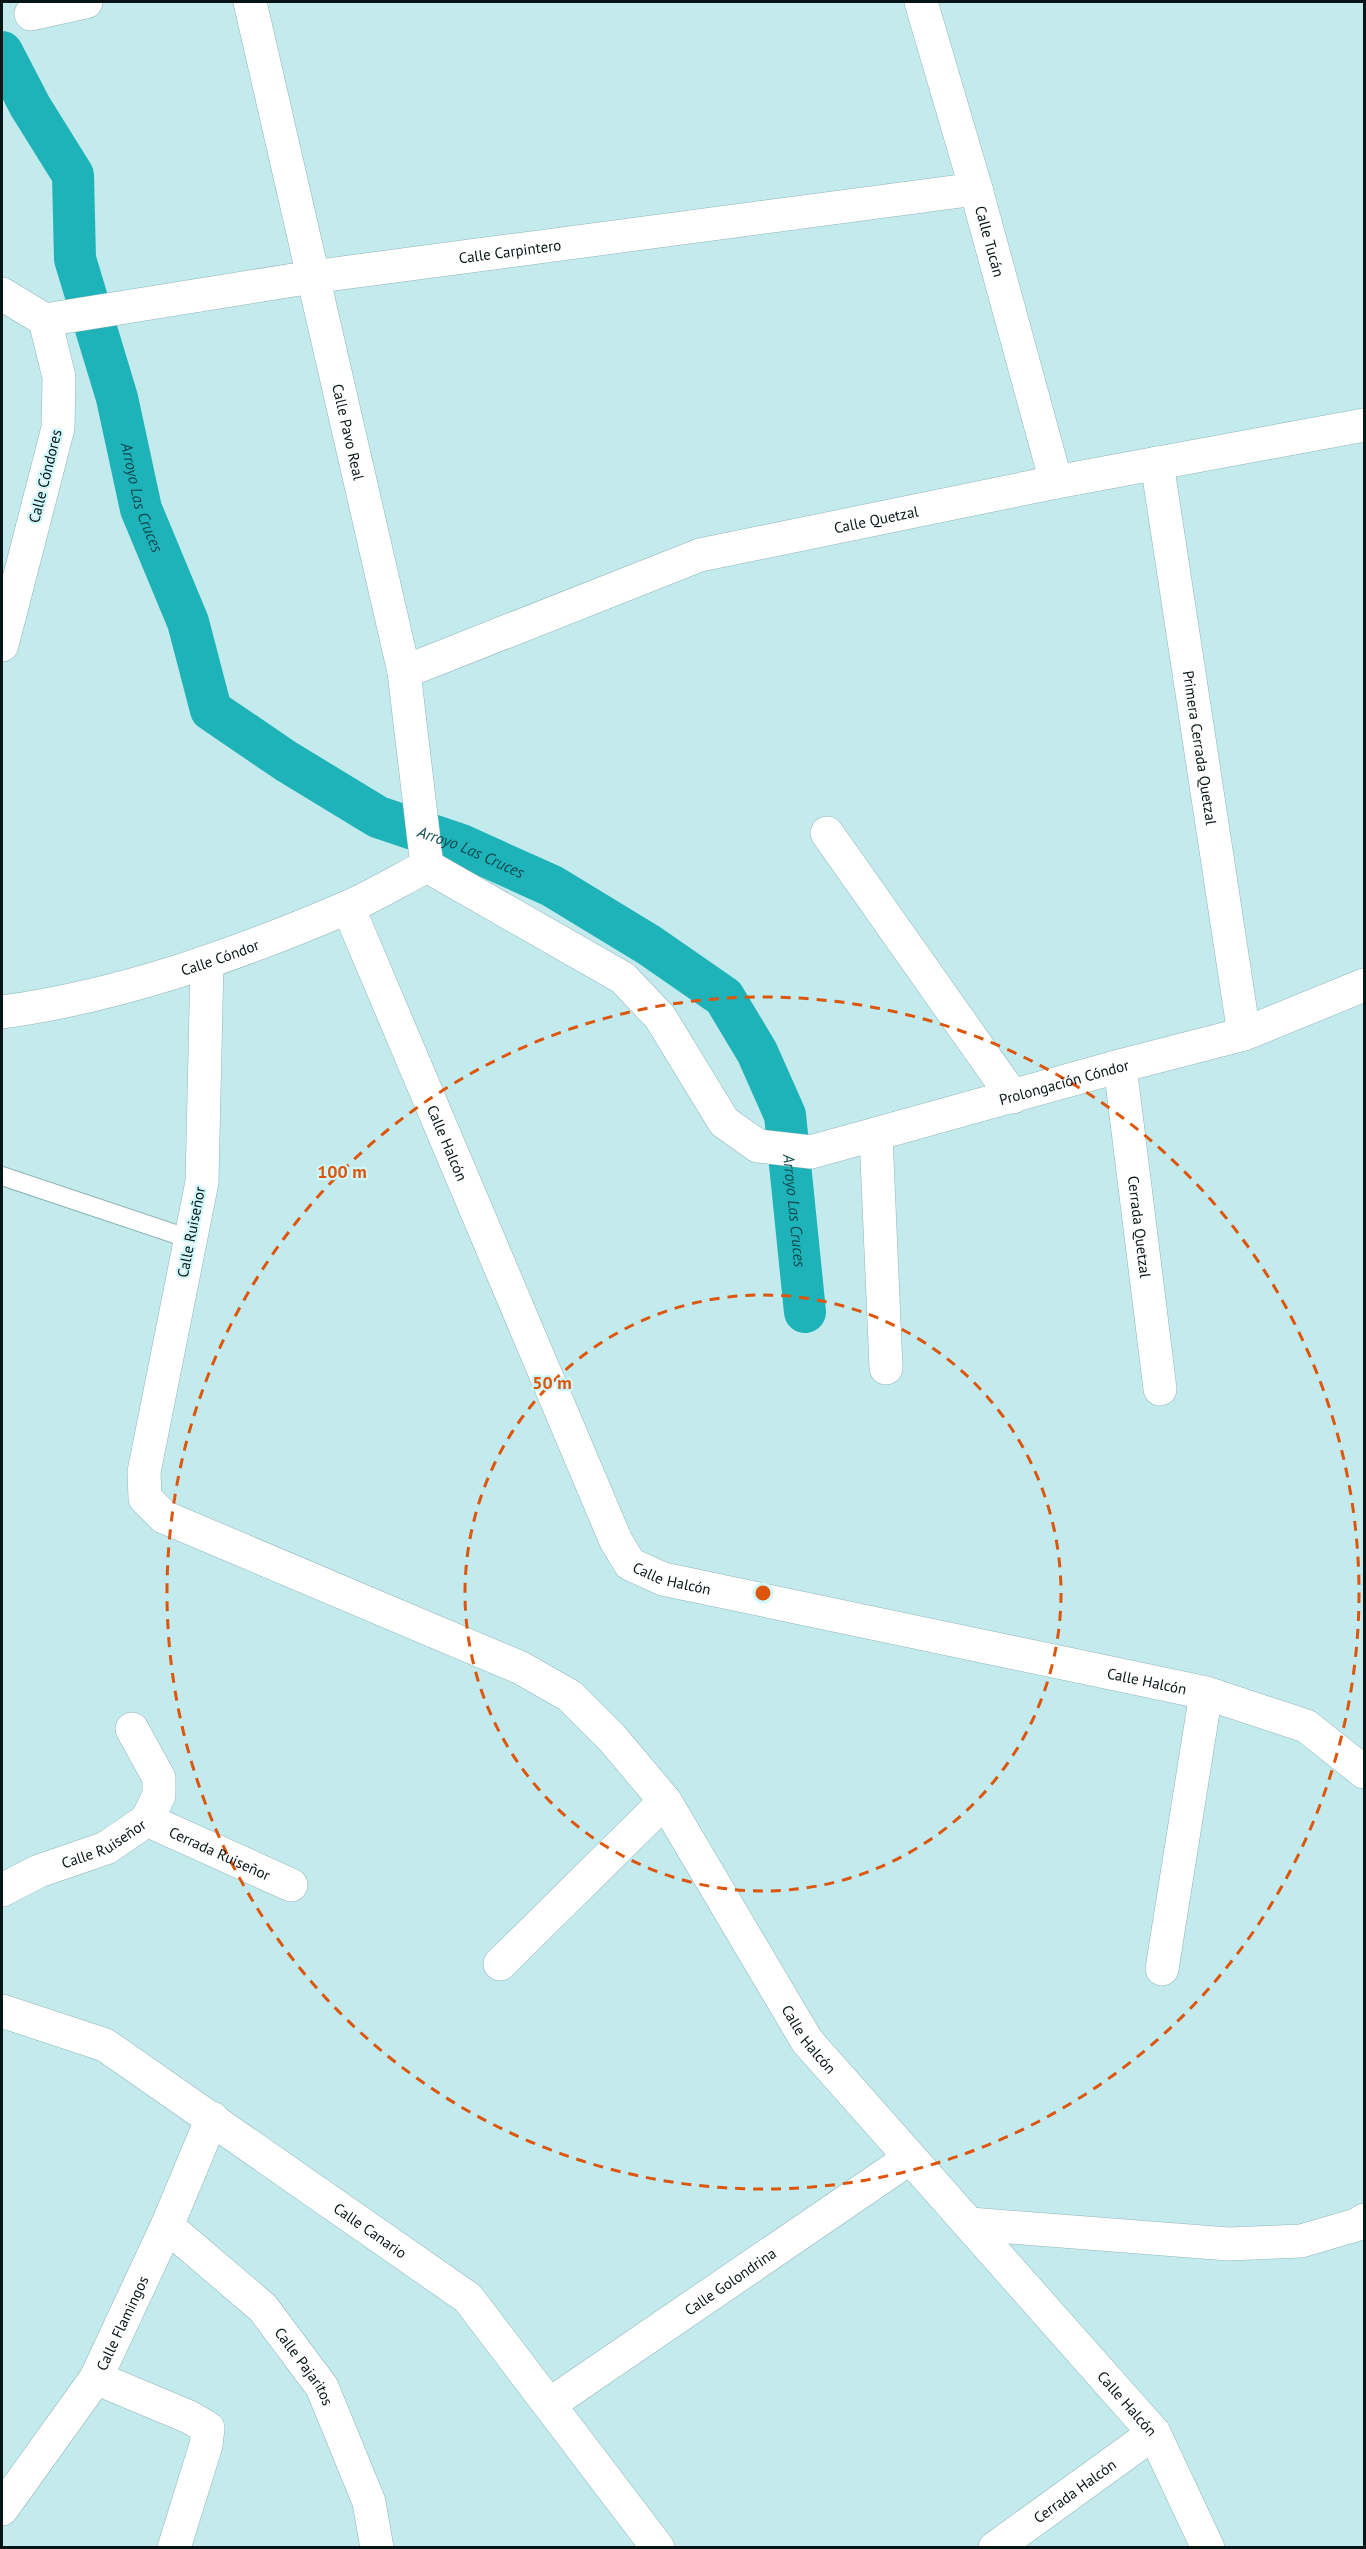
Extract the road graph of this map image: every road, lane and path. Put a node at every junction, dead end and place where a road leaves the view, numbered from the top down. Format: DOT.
graph roads {
  1 [pos="87,2"];
  2 [pos="250,2"];
  3 [pos="921,2"];
  4 [pos="31,14"];
  5 [pos="975,189"];
  6 [pos="312,277"];
  7 [pos="2,294"];
  8 [pos="45,320"];
  9 [pos="1365,424"];
  10 [pos="1157,463"];
  11 [pos="1056,482"];
  12 [pos="2,645"];
  13 [pos="404,672"];
  14 [pos="827,833"];
  15 [pos="425,857"];
  16 [pos="348,907"];
  17 [pos="207,963"];
  18 [pos="1365,985"];
  19 [pos="2,1011"];
  20 [pos="1244,1034"];
  21 [pos="1120,1066"];
  22 [pos="1013,1097"];
  23 [pos="876,1135"];
  24 [pos="2,1176"];
  25 [pos="189,1239"];
  26 [pos="886,1368"];
  27 [pos="1160,1389"];
  28 [pos="145,1498"];
  29 [pos="1206,1693"];
  30 [pos="132,1729"];
  31 [pos="1365,1772"];
  32 [pos="665,1801"];
  33 [pos="147,1820"];
  34 [pos="291,1886"];
  35 [pos="2,1890"];
  36 [pos="501,1964"];
  37 [pos="1162,1969"];
  38 [pos="2,2011"];
  39 [pos="212,2118"];
  40 [pos="910,2158"];
  41 [pos="1365,2220"];
  42 [pos="970,2224"];
  43 [pos="167,2226"];
  44 [pos="96,2378"];
  45 [pos="550,2404"];
  46 [pos="1154,2433"];
  47 [pos="2,2509"];
  48 [pos="174,2547"];
  49 [pos="377,2547"];
  50 [pos="658,2547"];
  51 [pos="995,2547"];
  52 [pos="1208,2547"];
  1 -- 4 [label="street"];
  2 -- 6 [label="street, Calle Pavo Real"];
  3 -- 5 [label="street, Calle Tucán"];
  5 -- 6 [label="street, Calle Carpintero"];
  5 -- 11 [label="street, Calle Tucán"];
  6 -- 8 [label="street, Calle Carpintero"];
  6 -- 13 [label="street, Calle Pavo Real"];
  7 -- 8 [label="street"];
  8 -- 12 [label="street, Calle Cóndores"];
  9 -- 10 [label="street, Calle Quetzal"];
  10 -- 11 [label="street, Calle Quetzal"];
  10 -- 20 [label="street, Primera Cerrada Quetzal"];
  11 -- 13 [label="street, Calle Quetzal"];
  13 -- 15 [label="street, Calle Pavo Real"];
  14 -- 22 [label="street"];
  15 -- 16 [label="street, Calle Cóndor"];
  15 -- 23 [label="street, Prolongación Cóndor"];
  16 -- 17 [label="street, Calle Cóndor"];
  16 -- 29 [label="street, Calle Halcón"];
  17 -- 19 [label="street, Calle Cóndor"];
  17 -- 25 [label="street, Calle Ruiseñor"];
  18 -- 20 [label="street, Prolongación Cóndor"];
  20 -- 21 [label="street, Prolongación Cóndor"];
  21 -- 22 [label="street, Prolongación Cóndor"];
  21 -- 27 [label="street, Cerrada Quetzal"];
  22 -- 23 [label="street, Prolongación Cóndor"];
  23 -- 26 [label="street"];
  24 -- 25 [label="lane"];
  25 -- 28 [label="street, Calle Ruiseñor"];
  28 -- 32 [label="street, Calle Halcón"];
  29 -- 31 [label="street, Calle Halcón"];
  29 -- 37 [label="street"];
  30 -- 33 [label="street, Calle Ruiseñor"];
  32 -- 36 [label="street"];
  32 -- 40 [label="street, Calle Halcón"];
  33 -- 34 [label="street, Cerrada Ruiseñor"];
  33 -- 35 [label="street, Calle Ruiseñor"];
  38 -- 39 [label="street, Calle Canario"];
  39 -- 43 [label="street, Calle Flamingos"];
  39 -- 45 [label="street, Calle Canario"];
  40 -- 42 [label="street, Calle Halcón"];
  40 -- 45 [label="street, Calle Golondrina"];
  41 -- 42 [label="street"];
  42 -- 46 [label="street, Calle Halcón"];
  43 -- 44 [label="street, Calle Flamingos"];
  43 -- 49 [label="street, Calle Pajaritos"];
  44 -- 47 [label="street, Calle Flamingos"];
  44 -- 48 [label="street"];
  45 -- 50 [label="street, Calle Canario"];
  46 -- 51 [label="street, Cerrada Halcón"];
  46 -- 52 [label="street, Calle Halcón"];
}
